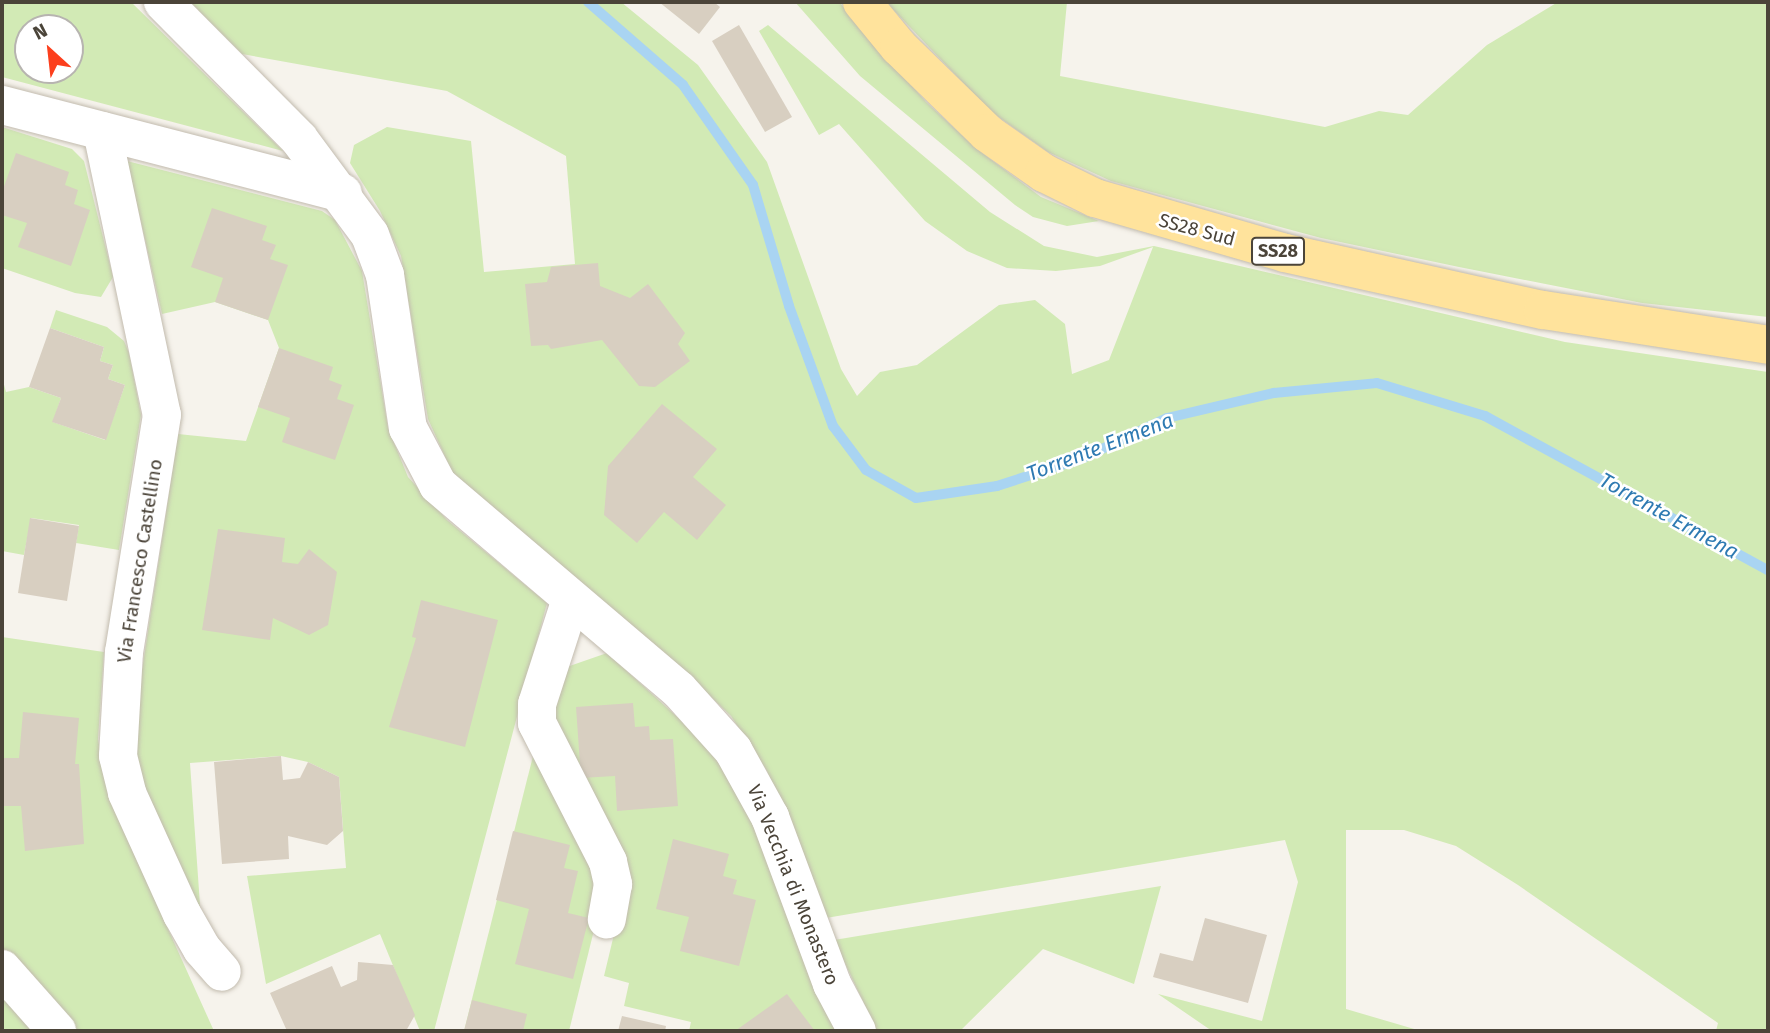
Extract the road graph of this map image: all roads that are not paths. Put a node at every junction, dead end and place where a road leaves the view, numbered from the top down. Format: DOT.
graph roads {
  1 [pos="163,2"];
  2 [pos="862,2"];
  3 [pos="2,104"];
  4 [pos="102,131"];
  5 [pos="343,193"];
  6 [pos="1768,345"];
  7 [pos="571,600"];
  8 [pos="607,919"];
  9 [pos="2,969"];
  10 [pos="222,972"];
  11 [pos="57,1031"];
  12 [pos="856,1031"];
  1 -- 5 [label="street, Via Vecchia di Monastero"];
  2 -- 6 [label="main road, SS28 Sud / SS28"];
  3 -- 4 [label="street"];
  4 -- 5 [label="street"];
  4 -- 10 [label="street, Via Francesco Castellino"];
  5 -- 7 [label="street, Via Vecchia di Monastero"];
  7 -- 8 [label="street"];
  7 -- 12 [label="street, Via Vecchia di Monastero"];
  9 -- 11 [label="street"];
}
